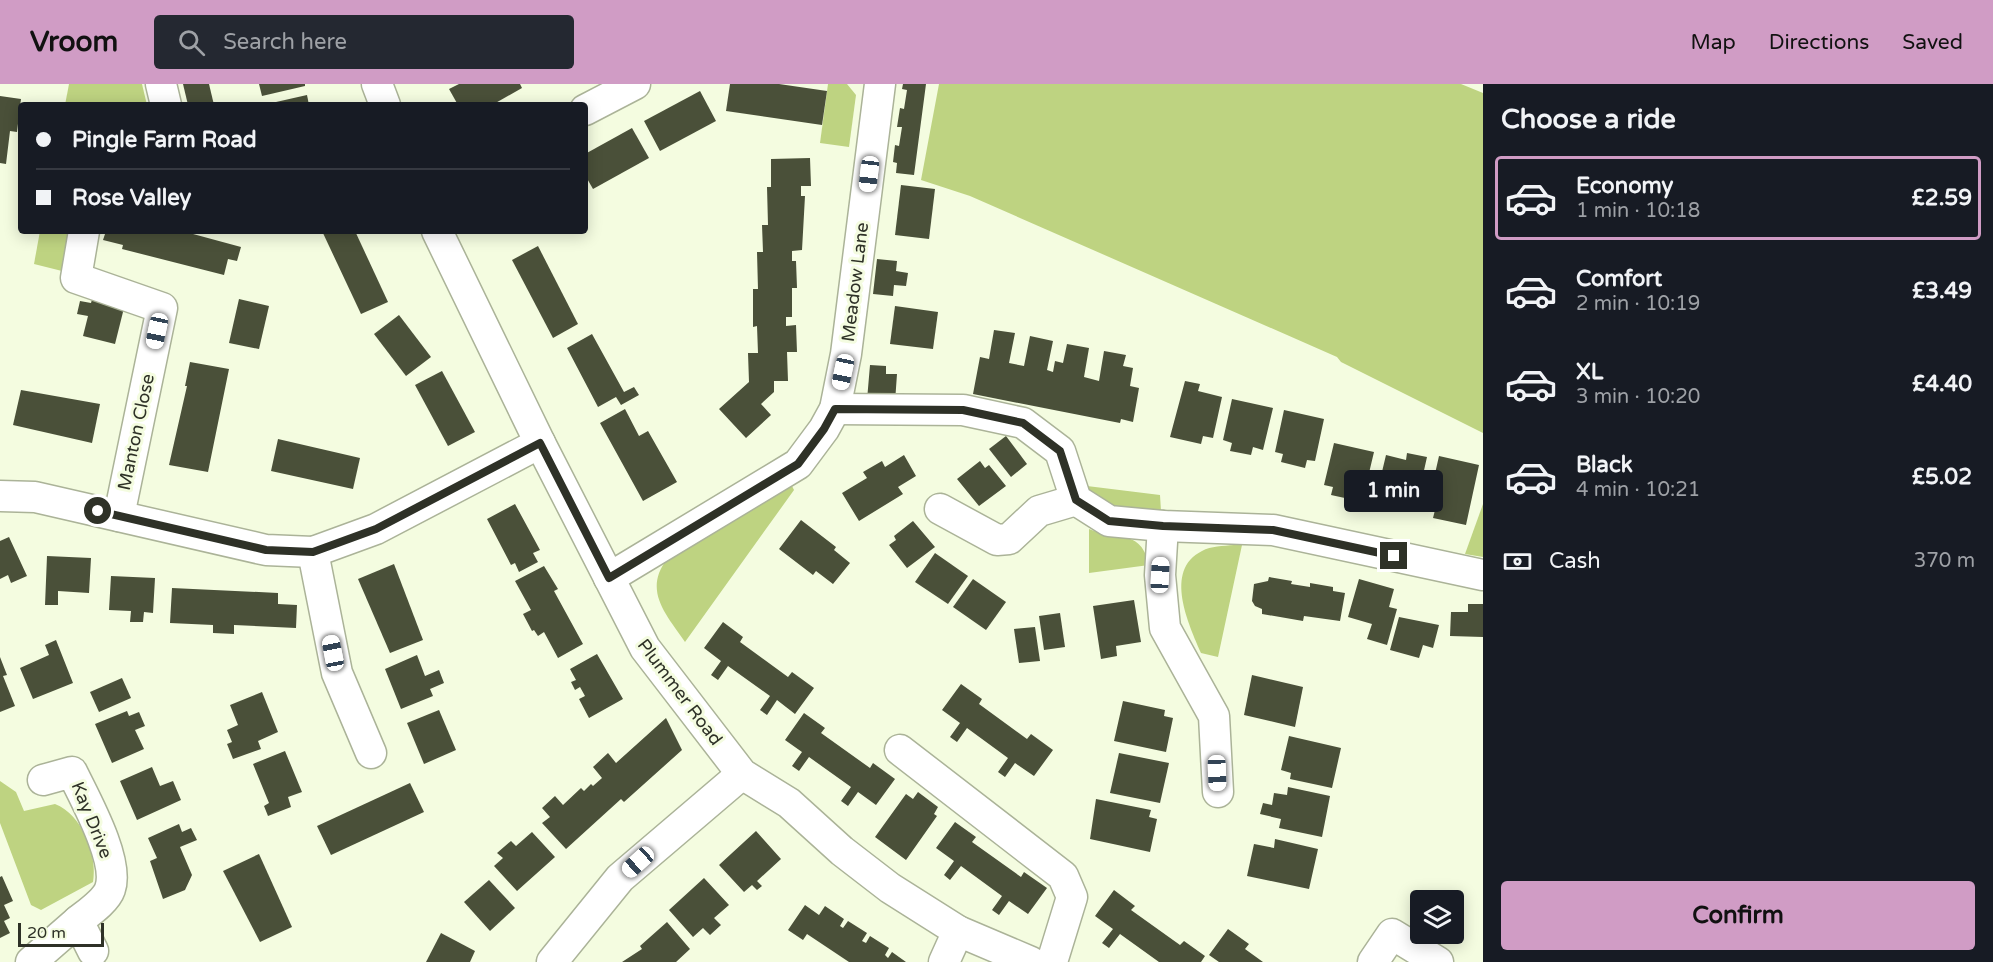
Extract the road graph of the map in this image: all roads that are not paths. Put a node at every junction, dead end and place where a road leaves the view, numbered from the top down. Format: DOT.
graph roads {
  1 [pos="161,84"];
  2 [pos="377,84"];
  3 [pos="635,84"];
  4 [pos="880,84"];
  5 [pos="165,102"];
  6 [pos="384,102"];
  7 [pos="588,108"];
  8 [pos="83,234"];
  9 [pos="438,234"];
  10 [pos="835,409"];
  11 [pos="540,443"];
  12 [pos="0,496"];
  13 [pos="1076,500"];
  14 [pos="940,509"];
  15 [pos="119,516"];
  16 [pos="1163,526"];
  17 [pos="313,552"];
  18 [pos="1483,575"];
  19 [pos="609,578"];
  20 [pos="900,750"];
  21 [pos="371,753"];
  22 [pos="742,774"];
  23 [pos="43,780"];
  24 [pos="1218,792"];
  25 [pos="78,921"];
  26 [pos="958,931"];
  27 [pos="93,951"];
  28 [pos="31,962"];
  29 [pos="552,962"];
  30 [pos="944,962"];
  31 [pos="1031,962"];
  32 [pos="1052,962"];
  33 [pos="1373,962"];
  34 [pos="1438,962"];
  1 -- 5 [label="street"];
  2 -- 6 [label="street"];
  3 -- 7 [label="street"];
  4 -- 10 [label="street, Meadow Lane"];
  8 -- 15 [label="street, Manton Close"];
  9 -- 11 [label="street, Plummer Road"];
  10 -- 13 [label="street"];
  10 -- 19 [label="street, Meadow Lane"];
  11 -- 17 [label="street"];
  11 -- 19 [label="street, Plummer Road"];
  12 -- 15 [label="street"];
  13 -- 14 [label="street"];
  13 -- 16 [label="street"];
  15 -- 17 [label="street"];
  16 -- 18 [label="street"];
  16 -- 24 [label="street"];
  17 -- 21 [label="street"];
  19 -- 22 [label="street, Plummer Road"];
  20 -- 32 [label="street"];
  22 -- 26 [label="street, Plummer Road"];
  22 -- 29 [label="street"];
  23 -- 25 [label="street, Kay Drive"];
  25 -- 27 [label="street"];
  25 -- 28 [label="street"];
  26 -- 30 [label="street"];
  26 -- 31 [label="street, Plummer Road"];
  33 -- 34 [label="street"];
}
